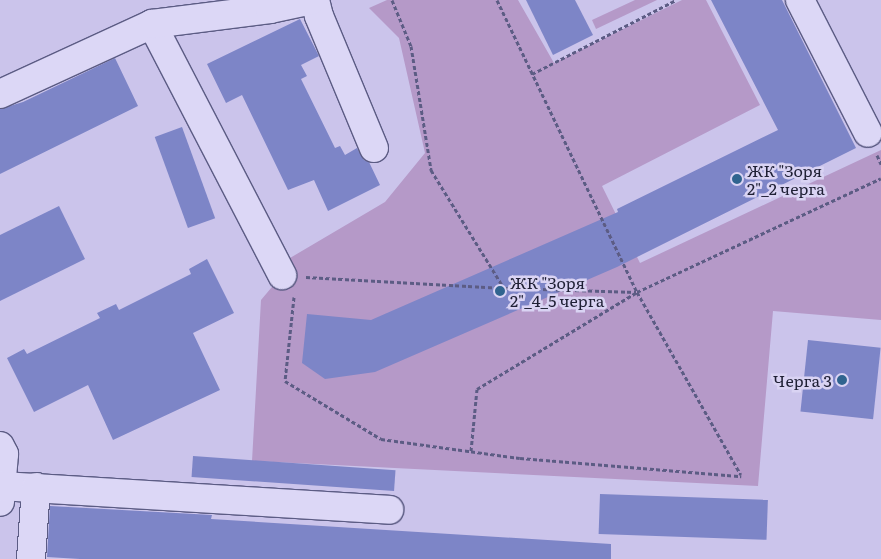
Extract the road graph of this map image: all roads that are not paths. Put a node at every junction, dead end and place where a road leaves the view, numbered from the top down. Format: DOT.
graph roads {
  1 [pos="313,0"];
  2 [pos="800,0"];
  3 [pos="152,24"];
  4 [pos="0,94"];
  5 [pos="868,133"];
  6 [pos="374,148"];
  7 [pos="289,276"];
  8 [pos="0,446"];
  9 [pos="36,487"];
  10 [pos="1,494"];
  11 [pos="389,510"];
  12 [pos="31,559"];
  1 -- 3 [label="street"];
  1 -- 6 [label="street"];
  2 -- 5 [label="street"];
  3 -- 4 [label="street"];
  3 -- 7 [label="street"];
  8 -- 10 [label="street"];
  9 -- 10 [label="street"];
  9 -- 11 [label="street"];
  9 -- 12 [label="street"];
}
